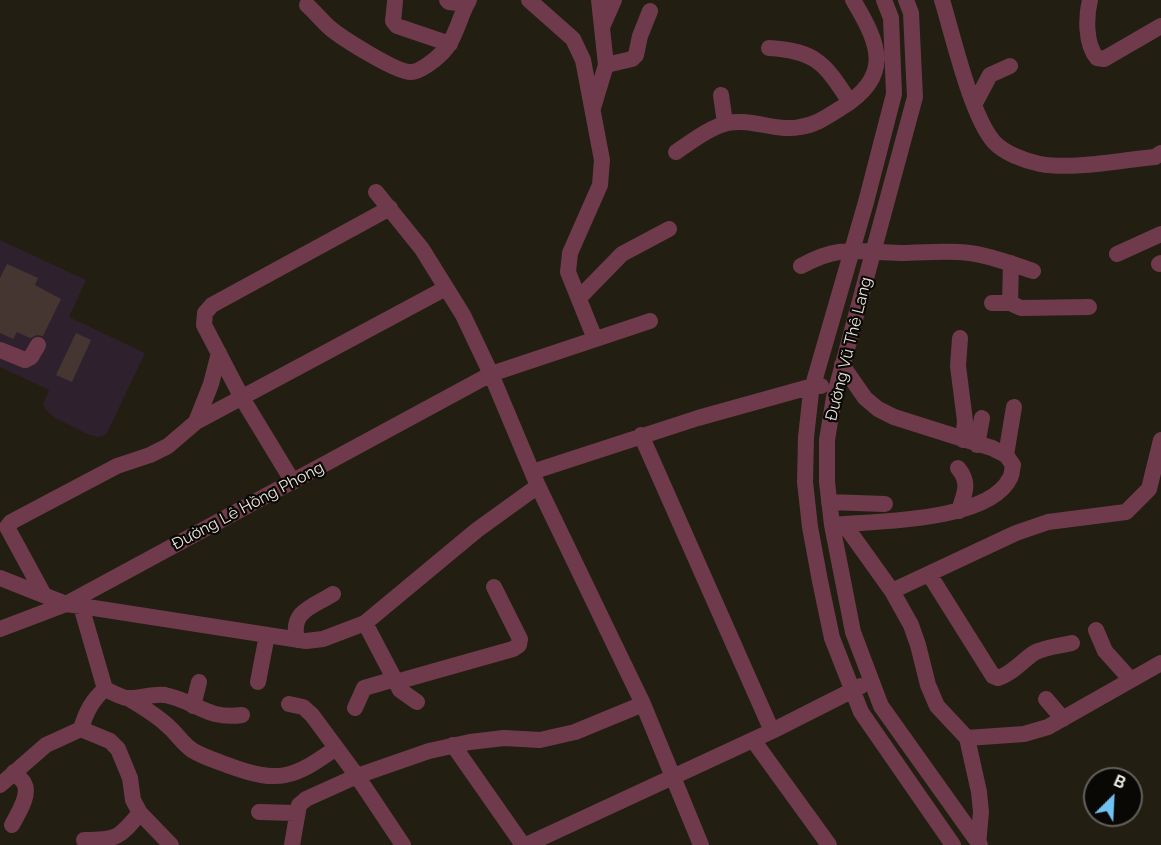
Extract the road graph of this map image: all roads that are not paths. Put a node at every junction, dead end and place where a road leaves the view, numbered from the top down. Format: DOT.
graph roads {
  1 [pos="447,0"];
  2 [pos="529,0"];
  3 [pos="599,0"];
  4 [pos="614,0"];
  5 [pos="853,0"];
  6 [pos="942,0"];
  7 [pos="1090,0"];
  8 [pos="395,2"];
  9 [pos="468,2"];
  10 [pos="911,2"];
  11 [pos="307,5"];
  12 [pos="886,6"];
  13 [pos="650,11"];
  14 [pos="1161,26"];
  15 [pos="601,27"];
  16 [pos="450,44"];
  17 [pos="769,48"];
  18 [pos="606,65"];
  19 [pos="1010,66"];
  20 [pos="721,94"];
  21 [pos="850,102"];
  22 [pos="974,105"];
  23 [pos="592,110"];
  24 [pos="725,123"];
  25 [pos="881,143"];
  26 [pos="902,149"];
  27 [pos="676,153"];
  28 [pos="1159,158"];
  29 [pos="376,192"];
  30 [pos="390,208"];
  31 [pos="669,229"];
  32 [pos="1161,234"];
  33 [pos="853,250"];
  34 [pos="874,251"];
  35 [pos="1117,255"];
  36 [pos="1011,263"];
  37 [pos="801,266"];
  38 [pos="1033,270"];
  39 [pos="446,288"];
  40 [pos="579,298"];
  41 [pos="992,303"];
  42 [pos="1010,303"];
  43 [pos="1089,307"];
  44 [pos="650,321"];
  45 [pos="960,338"];
  46 [pos="595,339"];
  47 [pos="38,345"];
  48 [pos="0,350"];
  49 [pos="219,353"];
  50 [pos="842,365"];
  51 [pos="491,374"];
  52 [pos="813,386"];
  53 [pos="836,386"];
  54 [pos="242,398"];
  55 [pos="1014,407"];
  56 [pos="982,418"];
  57 [pos="196,422"];
  58 [pos="641,435"];
  59 [pos="1161,440"];
  60 [pos="970,442"];
  61 [pos="1006,455"];
  62 [pos="1158,463"];
  63 [pos="958,468"];
  64 [pos="535,479"];
  65 [pos="293,482"];
  66 [pos="829,502"];
  67 [pos="885,504"];
  68 [pos="959,511"];
  69 [pos="838,525"];
  70 [pos="929,574"];
  71 [pos="0,578"];
  72 [pos="494,586"];
  73 [pos="892,591"];
  74 [pos="333,594"];
  75 [pos="44,595"];
  76 [pos="74,605"];
  77 [pos="365,623"];
  78 [pos="0,629"];
  79 [pos="1096,630"];
  80 [pos="267,635"];
  81 [pos="297,640"];
  82 [pos="1072,643"];
  83 [pos="1161,663"];
  84 [pos="395,680"];
  85 [pos="1131,680"];
  86 [pos="872,681"];
  87 [pos="199,682"];
  88 [pos="258,682"];
  89 [pos="105,689"];
  90 [pos="852,690"];
  91 [pos="128,698"];
  92 [pos="1046,699"];
  93 [pos="417,702"];
  94 [pos="290,704"];
  95 [pos="643,704"];
  96 [pos="193,706"];
  97 [pos="355,708"];
  98 [pos="242,715"];
  99 [pos="1063,719"];
  100 [pos="81,729"];
  101 [pos="772,731"];
  102 [pos="967,738"];
  103 [pos="753,740"];
  104 [pos="453,746"];
  105 [pos="339,752"];
  106 [pos="14,772"];
  107 [pos="322,772"];
  108 [pos="357,776"];
  109 [pos="673,777"];
  110 [pos="0,785"];
  111 [pos="259,812"];
  112 [pos="140,813"];
  113 [pos="296,813"];
  114 [pos="12,825"];
  115 [pos="84,840"];
  116 [pos="168,844"];
  117 [pos="979,844"];
  118 [pos="292,845"];
  119 [pos="403,845"];
  120 [pos="524,845"];
  121 [pos="701,845"];
  122 [pos="829,845"];
  123 [pos="953,845"];
  1 -- 9 [label="street"];
  2 -- 23 [label="street"];
  3 -- 15 [label="street"];
  4 -- 15 [label="street"];
  5 -- 21 [label="street"];
  6 -- 22 [label="street"];
  7 -- 14 [label="street"];
  8 -- 16 [label="street"];
  9 -- 16 [label="street"];
  10 -- 12 [label="street"];
  10 -- 26 [label="street, Đường Vũ Thê Lang"];
  11 -- 16 [label="street"];
  12 -- 25 [label="street, Đường Vũ Thê Lang"];
  13 -- 18 [label="street"];
  15 -- 18 [label="street"];
  17 -- 21 [label="street"];
  18 -- 23 [label="street"];
  19 -- 22 [label="street"];
  20 -- 24 [label="street"];
  21 -- 24 [label="street"];
  22 -- 28 [label="street"];
  23 -- 40 [label="street"];
  24 -- 27 [label="street"];
  25 -- 26 [label="street"];
  25 -- 33 [label="street, Đường Vũ Thê Lang"];
  26 -- 34 [label="street, Đường Vũ Thê Lang"];
  29 -- 30 [label="street"];
  30 -- 39 [label="street"];
  30 -- 49 [label="street"];
  31 -- 40 [label="street"];
  32 -- 35 [label="street"];
  33 -- 34 [label="street"];
  33 -- 37 [label="street"];
  33 -- 52 [label="street, Đường Vũ Thê Lang"];
  34 -- 36 [label="street"];
  34 -- 50 [label="street, Đường Vũ Thê Lang"];
  36 -- 38 [label="street"];
  36 -- 42 [label="street"];
  39 -- 51 [label="street"];
  39 -- 54 [label="street"];
  40 -- 46 [label="street"];
  41 -- 42 [label="street"];
  42 -- 43 [label="street"];
  44 -- 46 [label="street, Đường Lê Hồng Phong"];
  45 -- 60 [label="street"];
  46 -- 51 [label="street, Đường Lê Hồng Phong"];
  47 -- 48 [label="street"];
  49 -- 54 [label="street"];
  49 -- 57 [label="street"];
  50 -- 53 [label="street, Đường Vũ Thê Lang"];
  50 -- 60 [label="street"];
  51 -- 64 [label="street"];
  51 -- 65 [label="street, Đường Lê Hồng Phong"];
  52 -- 53 [label="street"];
  52 -- 58 [label="street"];
  52 -- 90 [label="street, Đường Vũ Thê Lang"];
  53 -- 66 [label="street, Đường Vũ Thê Lang"];
  54 -- 57 [label="street"];
  54 -- 65 [label="street"];
  55 -- 61 [label="street"];
  56 -- 60 [label="street"];
  57 -- 75 [label="street"];
  58 -- 64 [label="street"];
  58 -- 101 [label="street"];
  59 -- 62 [label="street"];
  60 -- 61 [label="street"];
  61 -- 68 [label="street"];
  62 -- 70 [label="street"];
  63 -- 68 [label="street"];
  64 -- 77 [label="street"];
  64 -- 95 [label="street"];
  65 -- 76 [label="street, Đường Lê Hồng Phong"];
  66 -- 67 [label="street"];
  66 -- 69 [label="street, Đường Vũ Thê Lang"];
  68 -- 69 [label="street"];
  69 -- 73 [label="street"];
  69 -- 86 [label="street, Đường Vũ Thê Lang"];
  70 -- 73 [label="street"];
  70 -- 82 [label="street"];
  71 -- 75 [label="street"];
  72 -- 84 [label="street"];
  73 -- 102 [label="street"];
  74 -- 81 [label="street"];
  75 -- 76 [label="street"];
  76 -- 78 [label="street, Đường Lê Hồng Phong"];
  76 -- 80 [label="street"];
  76 -- 89 [label="street"];
  77 -- 81 [label="street"];
  77 -- 84 [label="street"];
  79 -- 85 [label="street"];
  80 -- 81 [label="street"];
  80 -- 88 [label="street"];
  83 -- 85 [label="street"];
  84 -- 93 [label="street"];
  84 -- 97 [label="street"];
  85 -- 99 [label="street"];
  86 -- 90 [label="street"];
  86 -- 117 [label="street, Đường Vũ Thê Lang"];
  87 -- 96 [label="street"];
  89 -- 91 [label="street"];
  89 -- 100 [label="street"];
  90 -- 101 [label="street"];
  90 -- 123 [label="street, Đường Vũ Thê Lang"];
  91 -- 96 [label="street"];
  91 -- 105 [label="street"];
  92 -- 99 [label="street"];
  94 -- 105 [label="street"];
  95 -- 104 [label="street"];
  95 -- 109 [label="street"];
  96 -- 98 [label="street"];
  99 -- 102 [label="street"];
  100 -- 106 [label="street"];
  100 -- 112 [label="street"];
  101 -- 103 [label="street"];
  102 -- 117 [label="street"];
  103 -- 109 [label="street"];
  103 -- 122 [label="street"];
  104 -- 108 [label="street"];
  104 -- 120 [label="street"];
  105 -- 107 [label="street"];
  105 -- 108 [label="street"];
  106 -- 110 [label="street"];
  106 -- 114 [label="street"];
  108 -- 113 [label="street"];
  108 -- 119 [label="street"];
  109 -- 120 [label="street"];
  109 -- 121 [label="street"];
  111 -- 113 [label="street"];
  112 -- 115 [label="street"];
  112 -- 116 [label="street"];
  113 -- 118 [label="street"];
}
